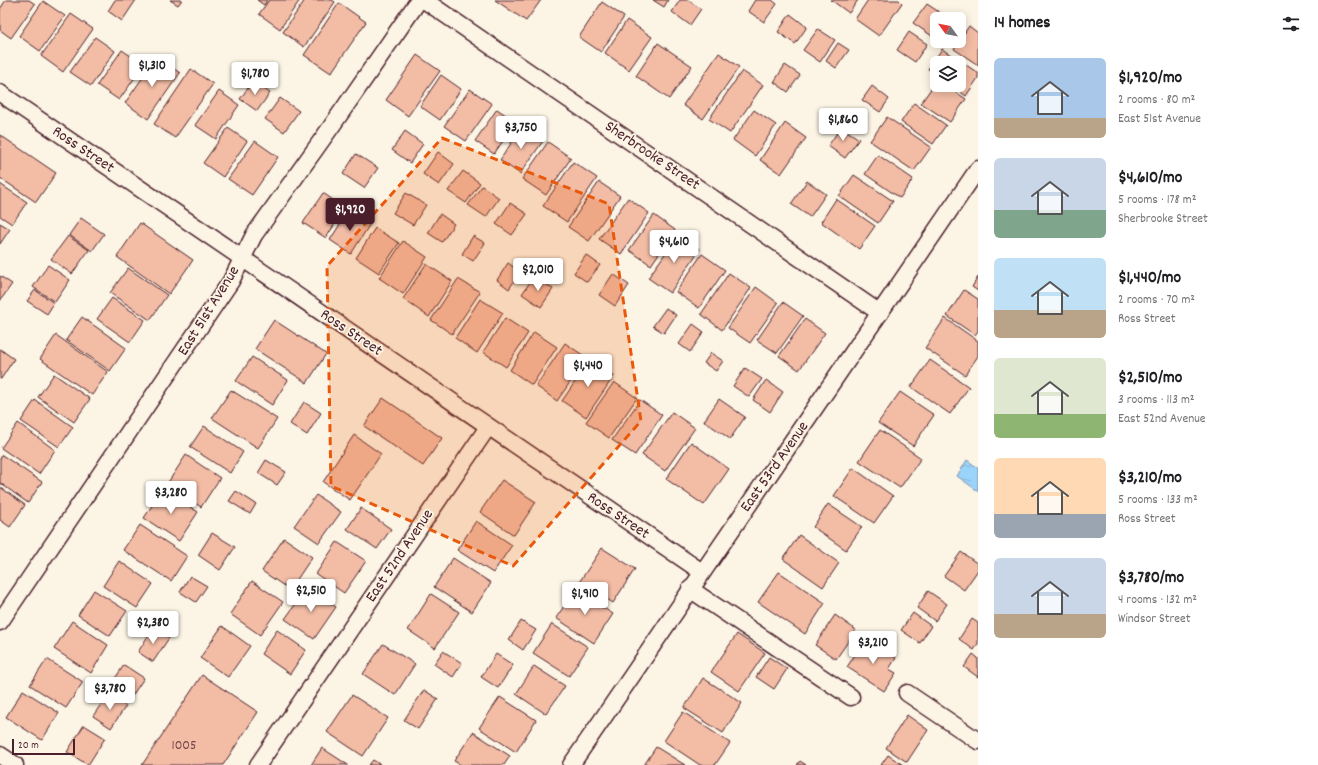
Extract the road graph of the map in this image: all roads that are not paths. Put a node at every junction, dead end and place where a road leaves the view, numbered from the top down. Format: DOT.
graph roads {
  1 [pos="419,0"];
  2 [pos="424,0"];
  3 [pos="0,93"];
  4 [pos="978,169"];
  5 [pos="242,258"];
  6 [pos="880,313"];
  7 [pos="488,427"];
  8 [pos="702,572"];
  9 [pos="690,588"];
  10 [pos="0,622"];
  11 [pos="907,693"];
  12 [pos="851,697"];
  13 [pos="978,741"];
  14 [pos="0,755"];
  15 [pos="15,765"];
  16 [pos="258,765"];
  17 [pos="571,765"];
  1 -- 5 [label="street, East 51st Avenue"];
  2 -- 6 [label="street, Sherbrooke Street"];
  3 -- 5 [label="street, Ross Street"];
  4 -- 6 [label="street, East 53rd Avenue"];
  5 -- 7 [label="street, Ross Street"];
  5 -- 10 [label="street, East 51st Avenue"];
  6 -- 8 [label="street, East 53rd Avenue"];
  7 -- 8 [label="street, Ross Street"];
  7 -- 16 [label="street, East 52nd Avenue"];
  8 -- 9 [label="street, East 53rd Avenue"];
  9 -- 12 [label="street"];
  9 -- 17 [label="street, East 53rd Avenue"];
  11 -- 13 [label="street"];
  14 -- 15 [label="street"];
}
